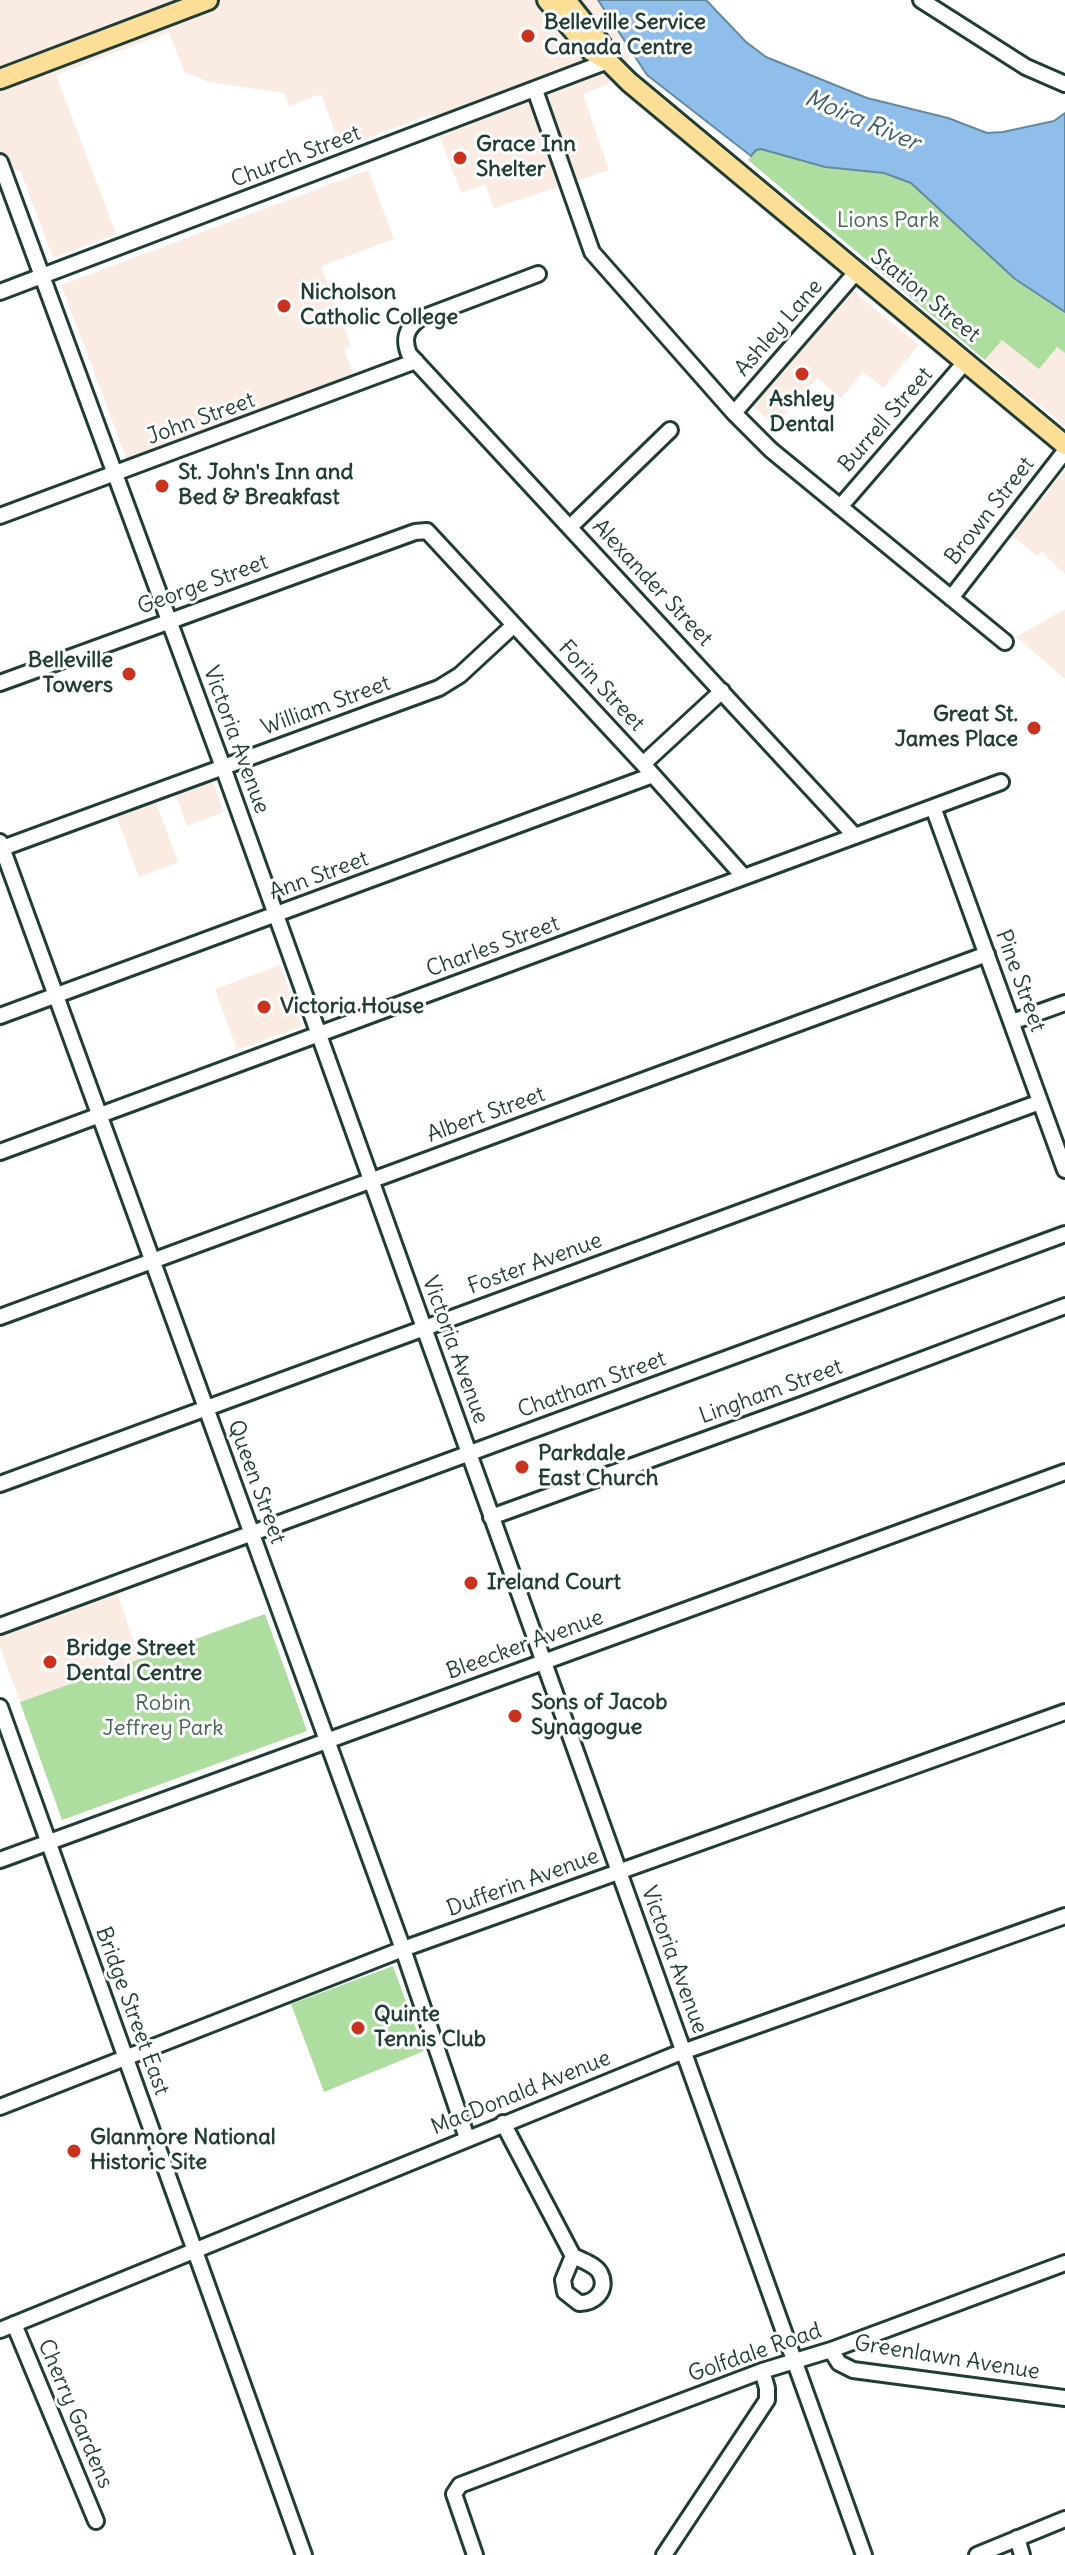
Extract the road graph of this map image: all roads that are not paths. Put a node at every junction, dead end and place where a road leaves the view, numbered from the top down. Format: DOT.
graph roads {
  1 [pos="208,0"];
  2 [pos="547,0"];
  3 [pos="566,0"];
  4 [pos="921,0"];
  5 [pos="608,61"];
  6 [pos="0,79"];
  7 [pos="1065,84"];
  8 [pos="535,90"];
  9 [pos="0,162"];
  10 [pos="857,271"];
  11 [pos="538,274"];
  12 [pos="43,277"];
  13 [pos="0,292"];
  14 [pos="416,361"];
  15 [pos="966,361"];
  16 [pos="734,413"];
  17 [pos="670,430"];
  18 [pos="1065,445"];
  19 [pos="1065,451"];
  20 [pos="116,473"];
  21 [pos="840,507"];
  22 [pos="0,516"];
  23 [pos="570,527"];
  24 [pos="422,531"];
  25 [pos="951,598"];
  26 [pos="170,621"];
  27 [pos="514,625"];
  28 [pos="1005,642"];
  29 [pos="0,683"];
  30 [pos="722,691"];
  31 [pos="223,767"];
  32 [pos="648,770"];
  33 [pos="1001,782"];
  34 [pos="933,807"];
  35 [pos="855,836"];
  36 [pos="1,846"];
  37 [pos="744,877"];
  38 [pos="275,916"];
  39 [pos="987,954"];
  40 [pos="56,995"];
  41 [pos="1065,1003"];
  42 [pos="0,1016"];
  43 [pos="1012,1022"];
  44 [pos="318,1035"];
  45 [pos="1040,1102"];
  46 [pos="100,1115"];
  47 [pos="0,1152"];
  48 [pos="1065,1170"];
  49 [pos="371,1182"];
  50 [pos="1065,1234"];
  51 [pos="153,1260"];
  52 [pos="1065,1306"];
  53 [pos="0,1317"];
  54 [pos="423,1328"];
  55 [pos="206,1408"];
  56 [pos="469,1454"];
  57 [pos="1065,1472"];
  58 [pos="0,1484"];
  59 [pos="491,1517"];
  60 [pos="251,1534"];
  61 [pos="0,1626"];
  62 [pos="544,1661"];
  63 [pos="0,1707"];
  64 [pos="1065,1712"];
  65 [pos="325,1741"];
  66 [pos="49,1842"];
  67 [pos="0,1860"];
  68 [pos="619,1872"];
  69 [pos="1065,1916"];
  70 [pos="403,1949"];
  71 [pos="683,2052"];
  72 [pos="125,2057"];
  73 [pos="0,2107"];
  74 [pos="503,2123"];
  75 [pos="467,2138"];
  76 [pos="194,2249"];
  77 [pos="573,2256"];
  78 [pos="1065,2263"];
  79 [pos="7,2327"];
  80 [pos="831,2350"];
  81 [pos="794,2360"];
  82 [pos="762,2371"];
  83 [pos="1065,2398"];
  84 [pos="1065,2519"];
  85 [pos="96,2521"];
  86 [pos="1017,2538"];
  87 [pos="304,2555"];
  88 [pos="475,2555"];
  89 [pos="664,2555"];
  90 [pos="864,2555"];
  91 [pos="977,2555"];
  92 [pos="1022,2555"];
  1 -- 6 [label="main road"];
  2 -- 5 [label="main road, Station Street"];
  3 -- 5 [label="main road, Station Street"];
  4 -- 7 [label="street"];
  5 -- 8 [label="street, Church Street"];
  5 -- 10 [label="main road, Station Street"];
  8 -- 12 [label="street, Church Street"];
  8 -- 16 [label="street"];
  9 -- 12 [label="street, Victoria Avenue"];
  10 -- 15 [label="main road, Station Street"];
  10 -- 16 [label="street, Ashley Lane"];
  11 -- 14 [label="street"];
  12 -- 13 [label="street, Church Street"];
  12 -- 20 [label="street, Victoria Avenue"];
  14 -- 20 [label="street, John Street"];
  14 -- 23 [label="street, Alexander Street"];
  15 -- 18 [label="main road, Station Street"];
  15 -- 21 [label="street, Burrell Street"];
  16 -- 21 [label="street"];
  17 -- 23 [label="street"];
  19 -- 25 [label="street, Brown Street"];
  20 -- 22 [label="street, John Street"];
  20 -- 26 [label="street, Victoria Avenue"];
  21 -- 25 [label="street"];
  23 -- 30 [label="street, Alexander Street"];
  24 -- 26 [label="street, George Street"];
  24 -- 27 [label="street, Forin Street"];
  25 -- 28 [label="street"];
  26 -- 29 [label="street, George Street"];
  26 -- 31 [label="street, Victoria Avenue"];
  27 -- 31 [label="street, William Street"];
  27 -- 32 [label="street, Forin Street"];
  30 -- 32 [label="street, Ann Street"];
  30 -- 35 [label="street, Alexander Street"];
  31 -- 36 [label="street, William Street"];
  31 -- 38 [label="street, Victoria Avenue"];
  32 -- 37 [label="street, Forin Street"];
  32 -- 38 [label="street, Ann Street"];
  33 -- 34 [label="street, Charles Street"];
  34 -- 35 [label="street, Charles Street"];
  34 -- 39 [label="street, Pine Street"];
  35 -- 37 [label="street, Charles Street"];
  36 -- 40 [label="street, Queen Street"];
  37 -- 44 [label="street, Charles Street"];
  38 -- 40 [label="street, Ann Street"];
  38 -- 44 [label="street, Victoria Avenue"];
  39 -- 43 [label="street, Pine Street"];
  39 -- 49 [label="street, Albert Street"];
  40 -- 42 [label="street, Ann Street"];
  40 -- 46 [label="street, Queen Street"];
  41 -- 43 [label="street"];
  43 -- 45 [label="street, Pine Street"];
  44 -- 46 [label="street, Charles Street"];
  44 -- 49 [label="street, Victoria Avenue"];
  45 -- 48 [label="street, Pine Street"];
  45 -- 54 [label="street, Foster Avenue"];
  46 -- 47 [label="street, Charles Street"];
  46 -- 51 [label="street, Queen Street"];
  49 -- 51 [label="street, Albert Street"];
  49 -- 54 [label="street, Victoria Avenue"];
  50 -- 56 [label="street, Chatham Street"];
  51 -- 53 [label="street, Albert Street"];
  51 -- 55 [label="street, Queen Street"];
  52 -- 59 [label="street, Lingham Street"];
  54 -- 55 [label="street, Foster Avenue"];
  54 -- 56 [label="street, Victoria Avenue"];
  55 -- 58 [label="street, Foster Avenue"];
  55 -- 60 [label="street, Queen Street"];
  56 -- 59 [label="street, Victoria Avenue"];
  56 -- 60 [label="street, Chatham Street"];
  57 -- 62 [label="street, Bleecker Avenue"];
  59 -- 62 [label="street, Victoria Avenue"];
  60 -- 61 [label="street, Chatham Street"];
  60 -- 65 [label="street, Queen Street"];
  62 -- 65 [label="street, Bleecker Avenue"];
  62 -- 68 [label="street, Victoria Avenue"];
  63 -- 66 [label="street, Bridge Street East"];
  64 -- 68 [label="street, Dufferin Avenue"];
  65 -- 66 [label="street, Bleecker Avenue"];
  65 -- 70 [label="street, Queen Street"];
  66 -- 67 [label="street, Bleecker Avenue"];
  66 -- 72 [label="street, Bridge Street East"];
  68 -- 70 [label="street, Dufferin Avenue"];
  68 -- 71 [label="street, Victoria Avenue"];
  69 -- 71 [label="street, MacDonald Avenue"];
  70 -- 72 [label="street, Dufferin Avenue"];
  70 -- 75 [label="street, Queen Street"];
  71 -- 74 [label="street, MacDonald Avenue"];
  71 -- 81 [label="street, Victoria Avenue"];
  72 -- 73 [label="street, Dufferin Avenue"];
  72 -- 76 [label="street, Bridge Street East"];
  74 -- 75 [label="street, MacDonald Avenue"];
  74 -- 77 [label="street"];
  75 -- 76 [label="street, MacDonald Avenue"];
  76 -- 79 [label="street, MacDonald Avenue"];
  76 -- 87 [label="street, Bridge Street East"];
  78 -- 80 [label="street, Golfdale Road"];
  79 -- 85 [label="street, Cherry Gardens"];
  80 -- 81 [label="street, Golfdale Road"];
  80 -- 83 [label="street, Greenlawn Avenue"];
  81 -- 82 [label="street, Golfdale Road"];
  81 -- 90 [label="street, Victoria Avenue"];
  82 -- 88 [label="street, Golfdale Road"];
  82 -- 89 [label="street"];
  84 -- 86 [label="street"];
  86 -- 91 [label="street"];
  86 -- 92 [label="street"];
}
